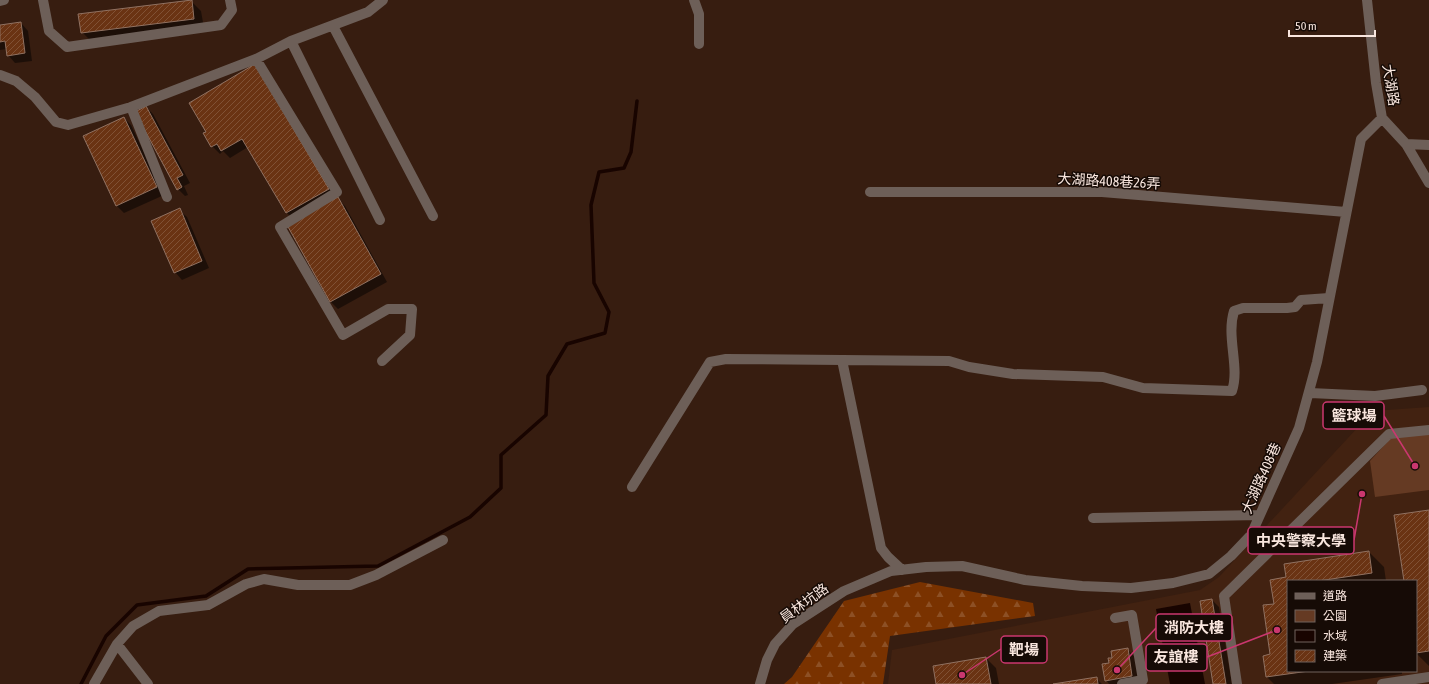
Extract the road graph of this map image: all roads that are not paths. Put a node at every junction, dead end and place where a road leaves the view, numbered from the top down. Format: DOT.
graph roads {
  1 [pos="4,0"];
  2 [pos="44,0"];
  3 [pos="230,0"];
  4 [pos="383,0"];
  5 [pos="694,0"];
  6 [pos="1368,0"];
  7 [pos="0,1"];
  8 [pos="333,26"];
  9 [pos="291,41"];
  10 [pos="699,44"];
  11 [pos="256,59"];
  12 [pos="0,75"];
  13 [pos="131,107"];
  14 [pos="1382,118"];
  15 [pos="1406,144"];
  16 [pos="1429,145"];
  17 [pos="1429,183"];
  18 [pos="870,192"];
  19 [pos="167,197"];
  20 [pos="1346,212"];
  21 [pos="433,216"];
  22 [pos="380,220"];
  23 [pos="1329,298"];
  24 [pos="842,360"];
  25 [pos="382,361"];
  26 [pos="1422,390"];
  27 [pos="1310,392"];
  28 [pos="1429,430"];
  29 [pos="632,487"];
  30 [pos="1260,515"];
  31 [pos="1093,518"];
  32 [pos="443,540"];
  33 [pos="902,570"];
  34 [pos="891,571"];
  35 [pos="1115,618"];
  36 [pos="117,644"];
  37 [pos="1429,677"];
  38 [pos="94,684"];
  39 [pos="148,684"];
  40 [pos="760,684"];
  41 [pos="1122,684"];
  42 [pos="1237,684"];
  43 [pos="1382,684"];
  1 -- 7 [label="street"];
  2 -- 3 [label="street"];
  4 -- 8 [label="street"];
  5 -- 10 [label="street"];
  6 -- 14 [label="street, 大湖路"];
  8 -- 9 [label="street"];
  8 -- 21 [label="street"];
  9 -- 11 [label="street"];
  9 -- 22 [label="street"];
  11 -- 13 [label="street"];
  11 -- 25 [label="street"];
  12 -- 13 [label="street"];
  13 -- 19 [label="street"];
  14 -- 15 [label="street, 大湖路"];
  14 -- 20 [label="street, 大湖路408巷"];
  15 -- 16 [label="street"];
  15 -- 17 [label="street, 大湖路"];
  18 -- 20 [label="street, 大湖路408巷26弄"];
  20 -- 23 [label="street, 大湖路408巷"];
  23 -- 24 [label="street"];
  23 -- 27 [label="street, 大湖路408巷"];
  24 -- 29 [label="street"];
  24 -- 33 [label="street"];
  26 -- 27 [label="street"];
  27 -- 30 [label="street, 大湖路408巷"];
  28 -- 42 [label="street"];
  30 -- 31 [label="street"];
  30 -- 33 [label="street, 大湖路408巷"];
  32 -- 36 [label="street"];
  33 -- 34 [label="street, 大湖路408巷"];
  34 -- 40 [label="street, 員林坑路"];
  35 -- 41 [label="street"];
  36 -- 38 [label="street"];
  36 -- 39 [label="street"];
  37 -- 43 [label="street"];
}
